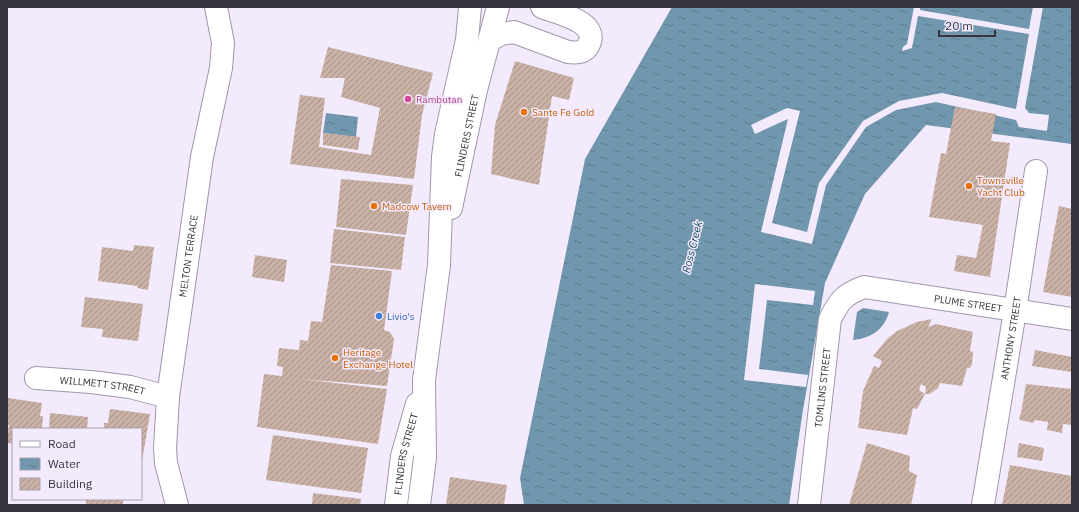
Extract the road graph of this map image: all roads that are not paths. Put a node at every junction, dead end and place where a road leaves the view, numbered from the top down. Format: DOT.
graph roads {
  1 [pos="216,7"];
  2 [pos="470,7"];
  3 [pos="498,7"];
  4 [pos="542,7"];
  5 [pos="490,40"];
  6 [pos="1036,172"];
  7 [pos="439,265"];
  8 [pos="864,287"];
  9 [pos="1015,311"];
  10 [pos="1072,319"];
  11 [pos="36,378"];
  12 [pos="424,380"];
  13 [pos="168,397"];
  14 [pos="809,504"];
  15 [pos="177,505"];
  16 [pos="396,505"];
  17 [pos="419,505"];
  18 [pos="983,505"];
  1 -- 13 [label="street, MELTON TERRACE"];
  2 -- 7 [label="street, FLINDERS STREET"];
  3 -- 5 [label="street, FLINDERS STREET"];
  4 -- 5 [label="street"];
  5 -- 7 [label="street, FLINDERS STREET"];
  6 -- 9 [label="street, ANTHONY STREET"];
  7 -- 12 [label="street, FLINDERS STREET"];
  8 -- 9 [label="street, PLUME STREET"];
  8 -- 14 [label="street, TOMLINS STREET"];
  9 -- 10 [label="street, PLUME STREET"];
  9 -- 18 [label="street, ANTHONY STREET"];
  11 -- 13 [label="street, WILLMETT STREET"];
  12 -- 16 [label="street, FLINDERS STREET"];
  12 -- 17 [label="street, FLINDERS STREET"];
  13 -- 15 [label="street, MELTON TERRACE"];
}
